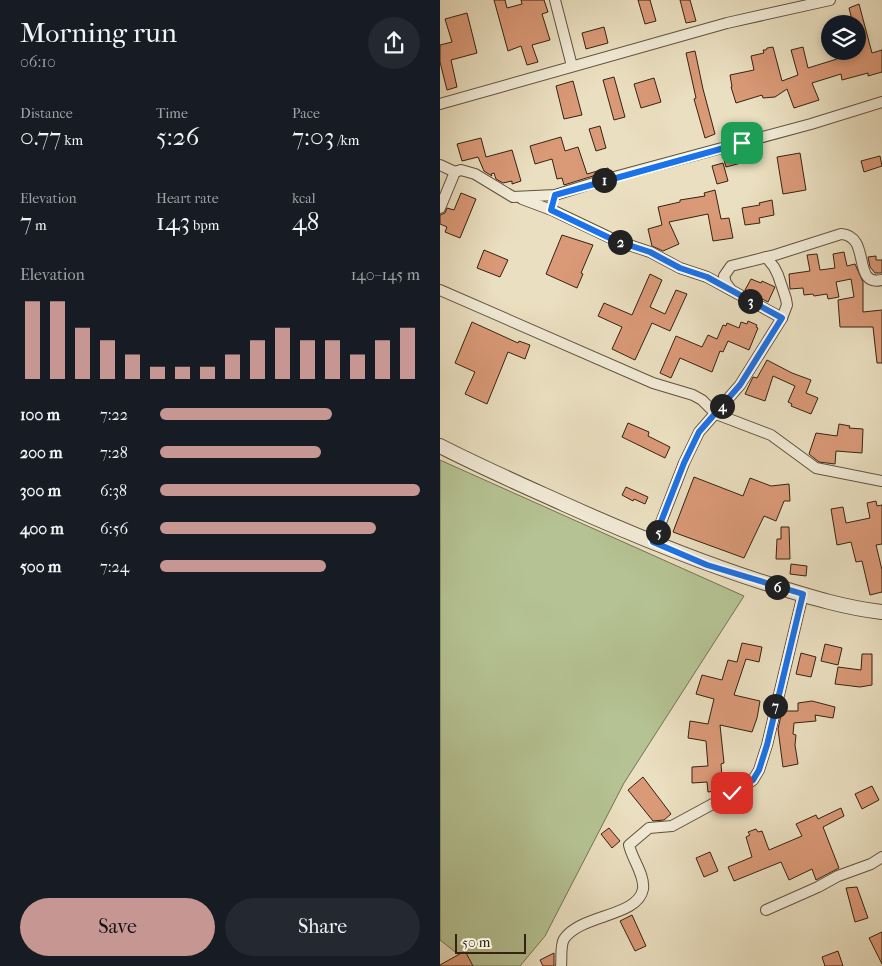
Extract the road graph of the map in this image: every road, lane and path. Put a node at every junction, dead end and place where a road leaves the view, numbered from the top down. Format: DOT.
graph roads {
  1 [pos="555,0"];
  2 [pos="830,0"];
  3 [pos="572,66"];
  4 [pos="882,102"];
  5 [pos="440,104"];
  6 [pos="440,164"];
  7 [pos="455,172"];
  8 [pos="555,195"];
  9 [pos="517,197"];
  10 [pos="440,208"];
  11 [pos="551,210"];
  12 [pos="766,257"];
  13 [pos="882,280"];
  14 [pos="440,290"];
  15 [pos="731,290"];
  16 [pos="782,318"];
  17 [pos="716,414"];
  18 [pos="440,446"];
  19 [pos="882,481"];
  20 [pos="653,542"];
  21 [pos="803,594"];
  22 [pos="882,612"];
  23 [pos="882,857"];
  24 [pos="766,910"];
  25 [pos="561,966"];
  1 -- 3 [label="street"];
  2 -- 3 [label="street"];
  3 -- 5 [label="street"];
  4 -- 8 [label="street"];
  6 -- 7 [label="street"];
  7 -- 9 [label="street"];
  7 -- 10 [label="street"];
  8 -- 9 [label="street"];
  8 -- 11 [label="street"];
  9 -- 11 [label="street"];
  11 -- 15 [label="street"];
  12 -- 13 [label="street"];
  12 -- 15 [label="street"];
  12 -- 16 [label="street"];
  14 -- 17 [label="street"];
  15 -- 16 [label="street"];
  16 -- 17 [label="street"];
  17 -- 19 [label="street"];
  17 -- 20 [label="street"];
  18 -- 20 [label="street"];
  20 -- 21 [label="street"];
  21 -- 22 [label="street"];
  21 -- 25 [label="street"];
  23 -- 24 [label="street"];
}
